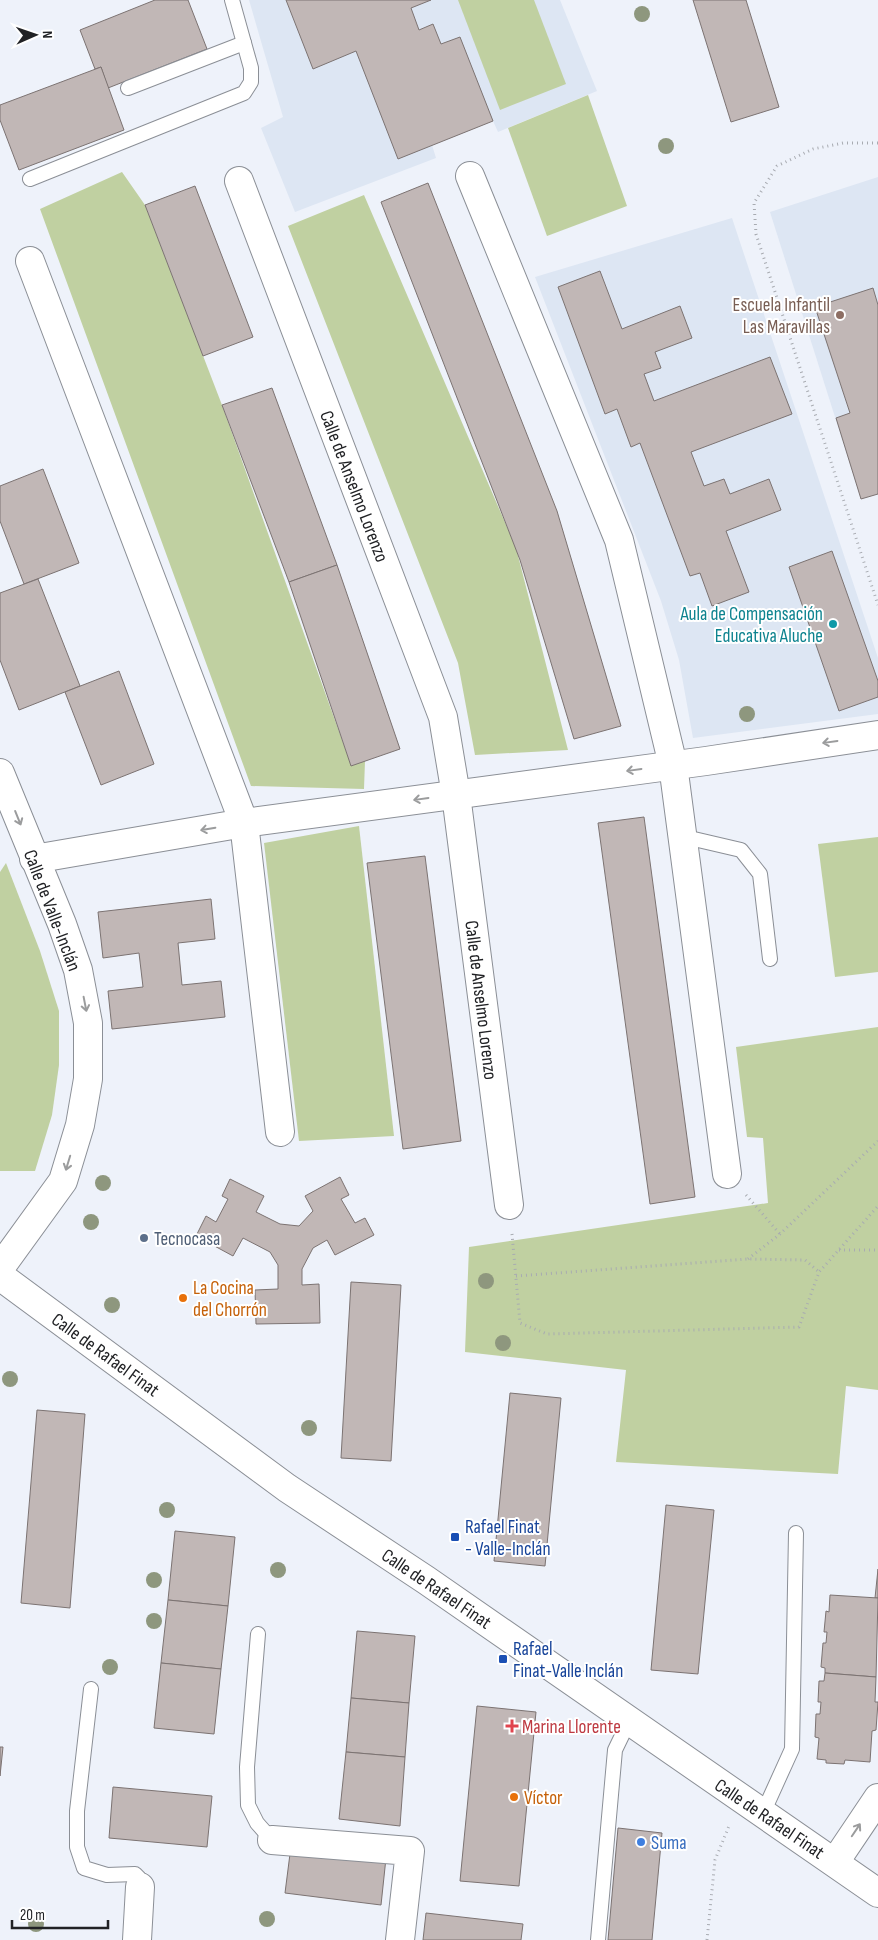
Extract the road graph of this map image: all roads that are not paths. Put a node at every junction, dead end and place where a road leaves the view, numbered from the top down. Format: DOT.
graph roads {
  1 [pos="232,0"];
  2 [pos="244,43"];
  3 [pos="128,88"];
  4 [pos="470,176"];
  5 [pos="30,179"];
  6 [pos="239,181"];
  7 [pos="30,261"];
  8 [pos="878,735"];
  9 [pos="673,765"];
  10 [pos="0,773"];
  11 [pos="456,795"];
  12 [pos="244,823"];
  13 [pos="681,836"];
  14 [pos="34,860"];
  15 [pos="770,959"];
  16 [pos="280,1132"];
  17 [pos="727,1174"];
  18 [pos="509,1205"];
  19 [pos="0,1268"];
  20 [pos="0,1276"];
  21 [pos="796,1533"];
  22 [pos="258,1634"];
  23 [pos="91,1689"];
  24 [pos="629,1721"];
  25 [pos="878,1798"];
  26 [pos="763,1813"];
  27 [pos="272,1840"];
  28 [pos="835,1862"];
  29 [pos="140,1887"];
  30 [pos="878,1893"];
  31 [pos="137,1940"];
  32 [pos="400,1940"];
  33 [pos="598,1940"];
  1 -- 2 [label="lane"];
  2 -- 3 [label="lane"];
  2 -- 5 [label="lane"];
  4 -- 9 [label="street"];
  6 -- 11 [label="street, Calle de Anselmo Lorenzo"];
  7 -- 12 [label="street"];
  8 -- 9 [label="street, one-way"];
  9 -- 11 [label="street, one-way"];
  9 -- 13 [label="street"];
  10 -- 14 [label="street, Calle de Valle-Inclán, one-way"];
  11 -- 12 [label="street, one-way"];
  11 -- 18 [label="street, Calle de Anselmo Lorenzo"];
  12 -- 14 [label="street, one-way"];
  12 -- 16 [label="street"];
  13 -- 15 [label="lane"];
  13 -- 17 [label="street"];
  14 -- 19 [label="street, Calle de Valle-Inclán, one-way"];
  20 -- 24 [label="street, Calle de Rafael Finat"];
  21 -- 26 [label="lane"];
  22 -- 27 [label="lane"];
  23 -- 29 [label="lane"];
  24 -- 26 [label="street, Calle de Rafael Finat"];
  24 -- 33 [label="lane"];
  28 -- 25 [label="street, one-way"];
  26 -- 28 [label="street, Calle de Rafael Finat"];
  27 -- 32 [label="street"];
  28 -- 30 [label="street, Calle de Rafael Finat"];
  29 -- 31 [label="street"];
}
